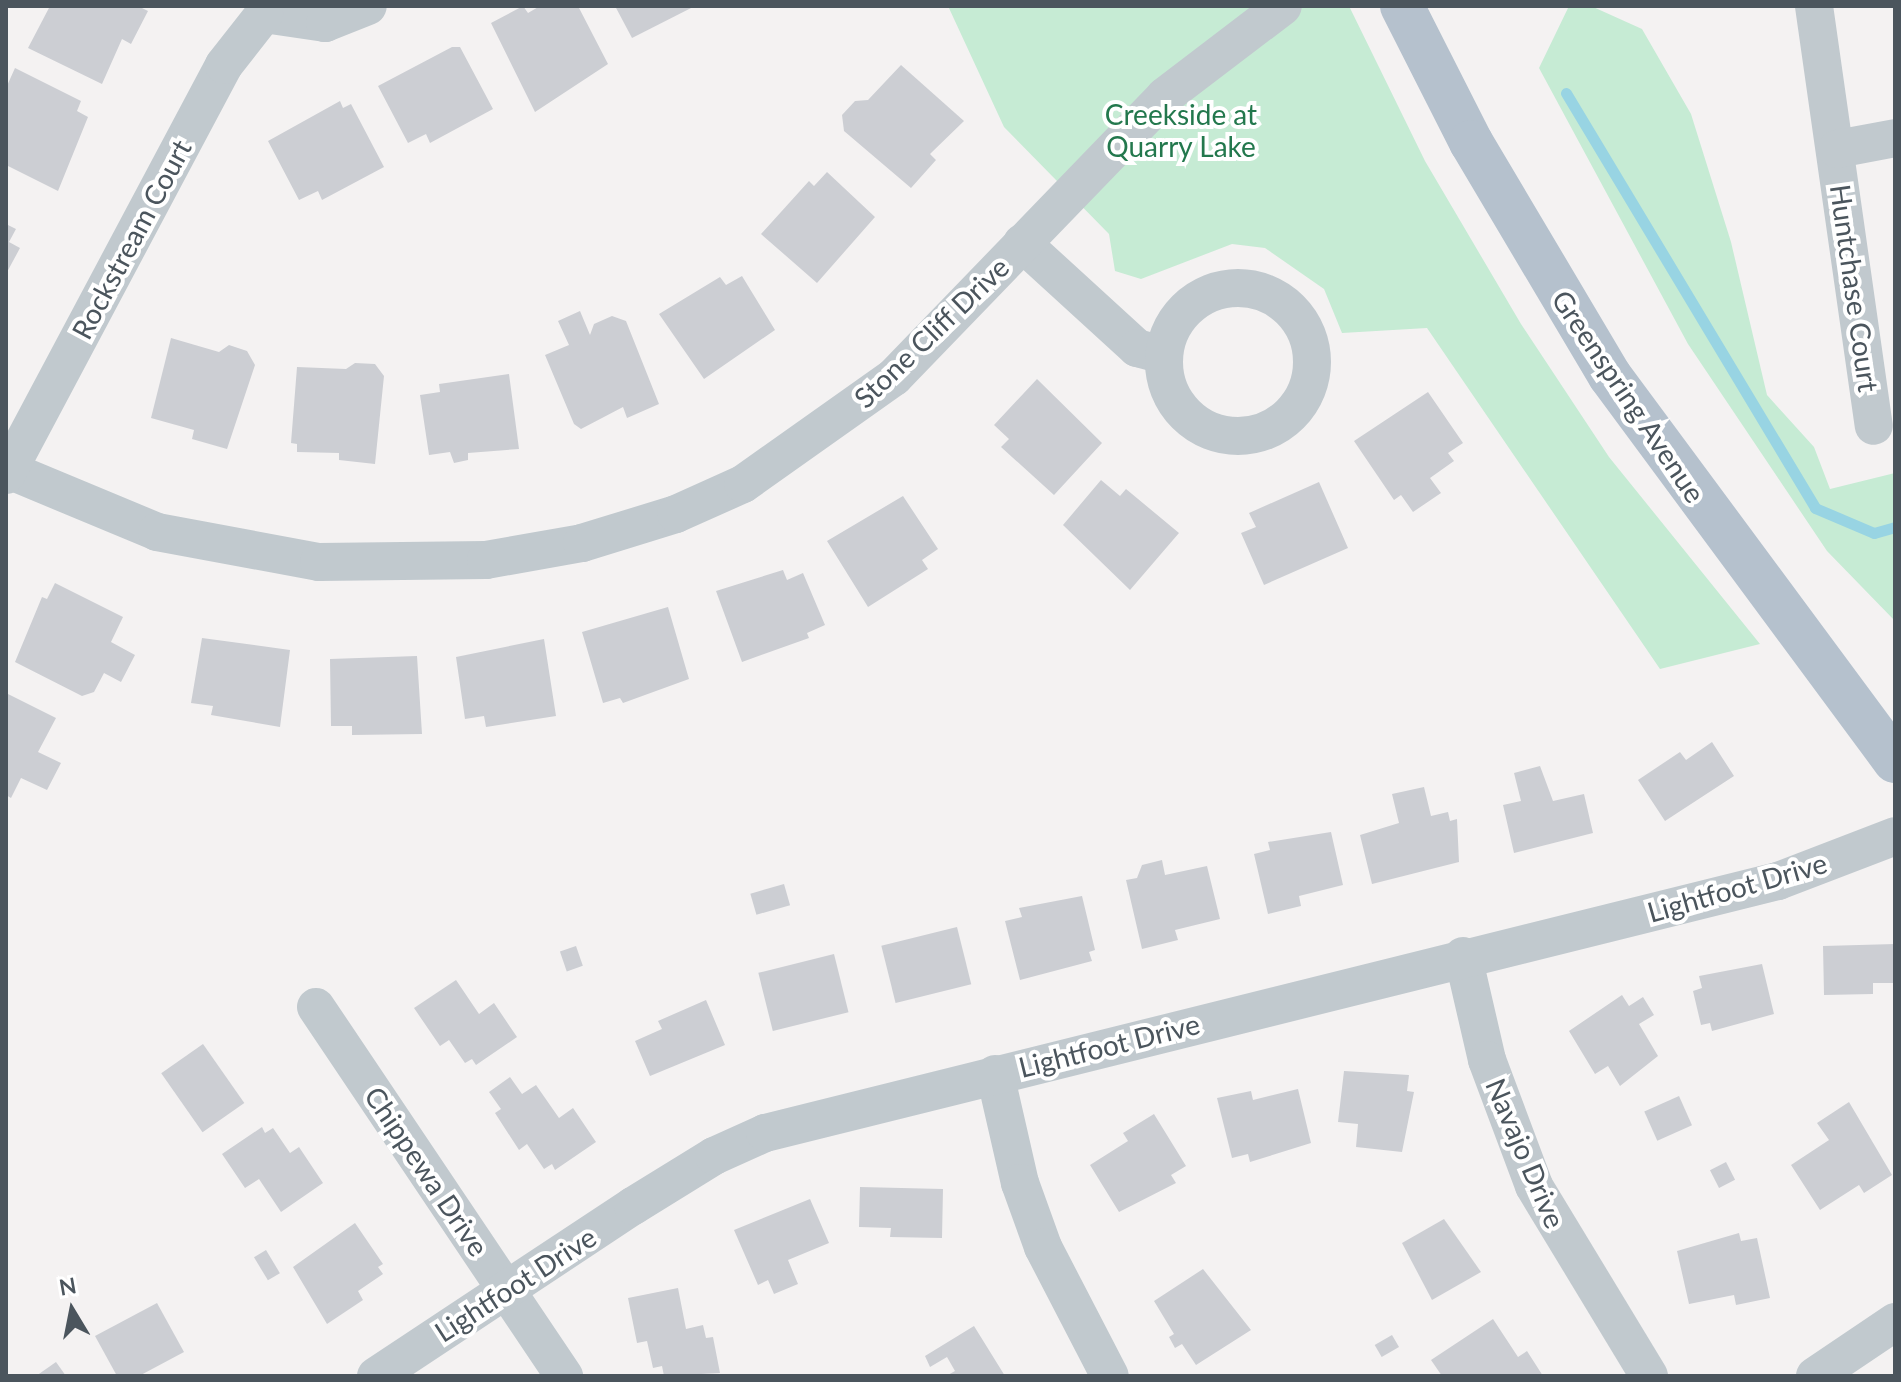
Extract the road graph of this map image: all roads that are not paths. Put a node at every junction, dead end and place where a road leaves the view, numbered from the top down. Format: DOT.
graph roads {
  1 [pos="368,6"];
  2 [pos="1283,6"];
  3 [pos="1402,6"];
  4 [pos="1814,6"];
  5 [pos="262,10"];
  6 [pos="1895,138"];
  7 [pos="1837,149"];
  8 [pos="1022,243"];
  9 [pos="1164,355"];
  10 [pos="1874,426"];
  11 [pos="7,472"];
  12 [pos="1895,761"];
  13 [pos="1895,836"];
  14 [pos="1463,956"];
  15 [pos="316,1007"];
  16 [pos="995,1074"];
  17 [pos="506,1288"];
  18 [pos="1895,1322"];
  19 [pos="376,1376"];
  20 [pos="564,1376"];
  21 [pos="1110,1376"];
  22 [pos="1649,1376"];
  23 [pos="1815,1376"];
  1 -- 5 [label="street, Rockstream Court"];
  2 -- 8 [label="street, Stone Cliff Drive"];
  3 -- 12 [label="main road, Greenspring Avenue"];
  4 -- 7 [label="street, Huntchase Court"];
  5 -- 11 [label="street, Rockstream Court"];
  6 -- 7 [label="street, Huntchase Court"];
  7 -- 10 [label="street, Huntchase Court"];
  8 -- 9 [label="street"];
  8 -- 11 [label="street, Stone Cliff Drive"];
  13 -- 14 [label="street, Lightfoot Drive"];
  14 -- 16 [label="street, Lightfoot Drive"];
  14 -- 22 [label="street, Navajo Drive"];
  15 -- 17 [label="street, Chippewa Drive"];
  16 -- 17 [label="street, Lightfoot Drive"];
  16 -- 21 [label="street"];
  17 -- 19 [label="street, Lightfoot Drive"];
  17 -- 20 [label="street, Chippewa Drive"];
  18 -- 23 [label="street"];
}
